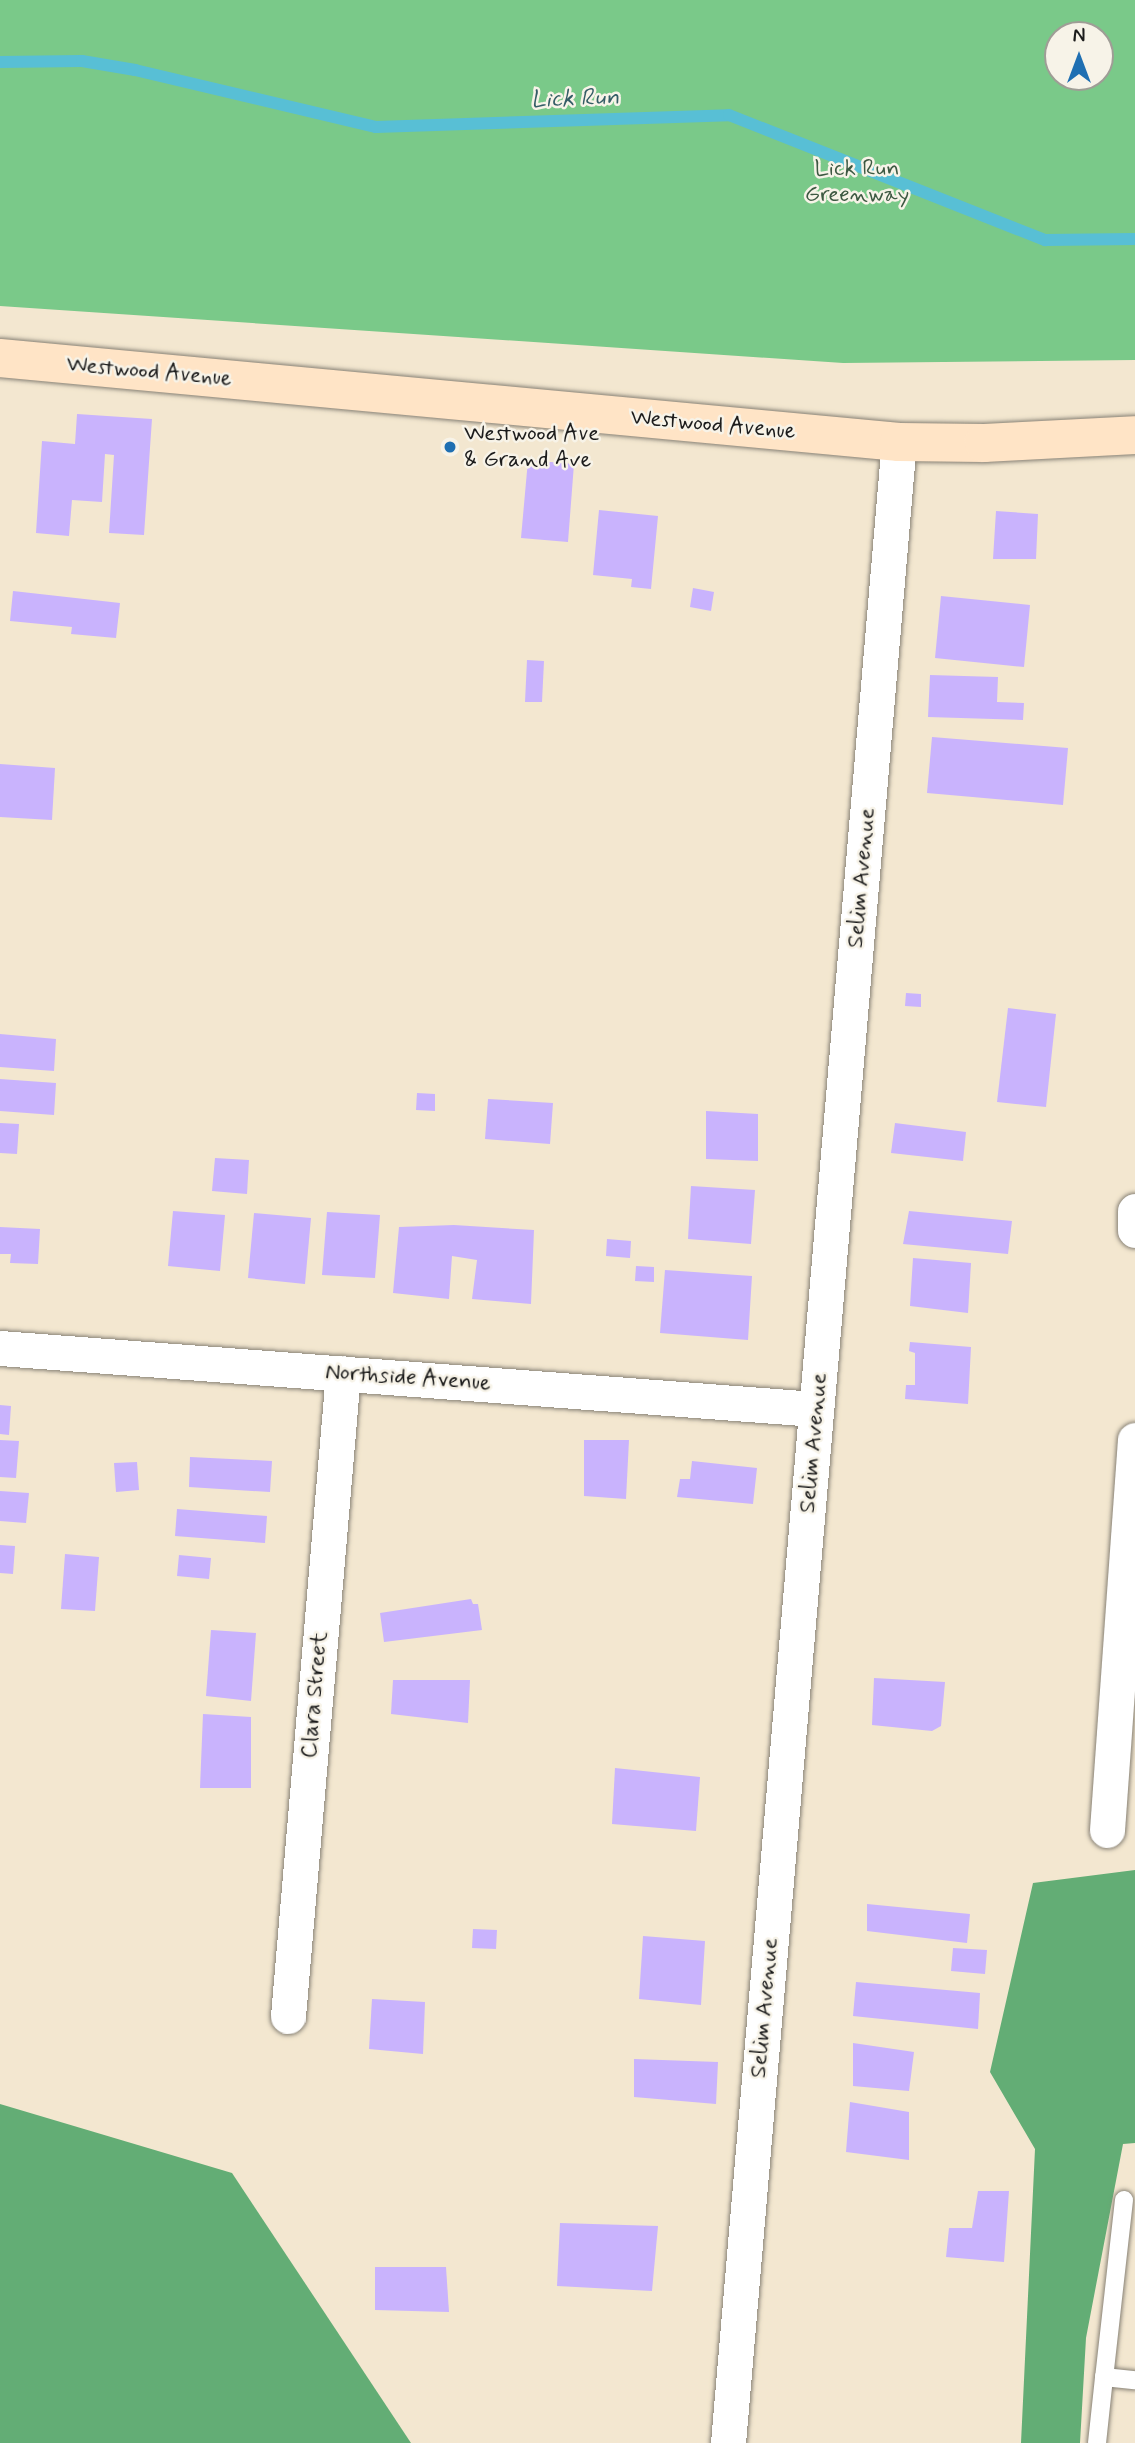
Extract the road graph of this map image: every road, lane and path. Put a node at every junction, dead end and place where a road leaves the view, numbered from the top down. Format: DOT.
graph roads {
  1 [pos="0,358"];
  2 [pos="1135,435"];
  3 [pos="899,442"];
  4 [pos="1135,1212"];
  5 [pos="1135,1230"];
  6 [pos="0,1348"];
  7 [pos="343,1373"];
  8 [pos="816,1409"];
  9 [pos="1135,1440"];
  10 [pos="1107,1830"];
  11 [pos="288,2016"];
  12 [pos="1124,2200"];
  13 [pos="1104,2377"];
  14 [pos="1135,2380"];
  15 [pos="728,2443"];
  16 [pos="1097,2443"];
  1 -- 3 [label="main road, Westwood Avenue"];
  2 -- 3 [label="main road, Westwood Avenue"];
  3 -- 8 [label="street, Selim Avenue"];
  4 -- 5 [label="street"];
  6 -- 7 [label="street, Northside Avenue"];
  7 -- 8 [label="street, Northside Avenue"];
  7 -- 11 [label="street, Clara Street"];
  8 -- 15 [label="street, Selim Avenue"];
  9 -- 10 [label="street"];
  12 -- 13 [label="lane"];
  13 -- 14 [label="lane"];
  13 -- 16 [label="lane"];
}
